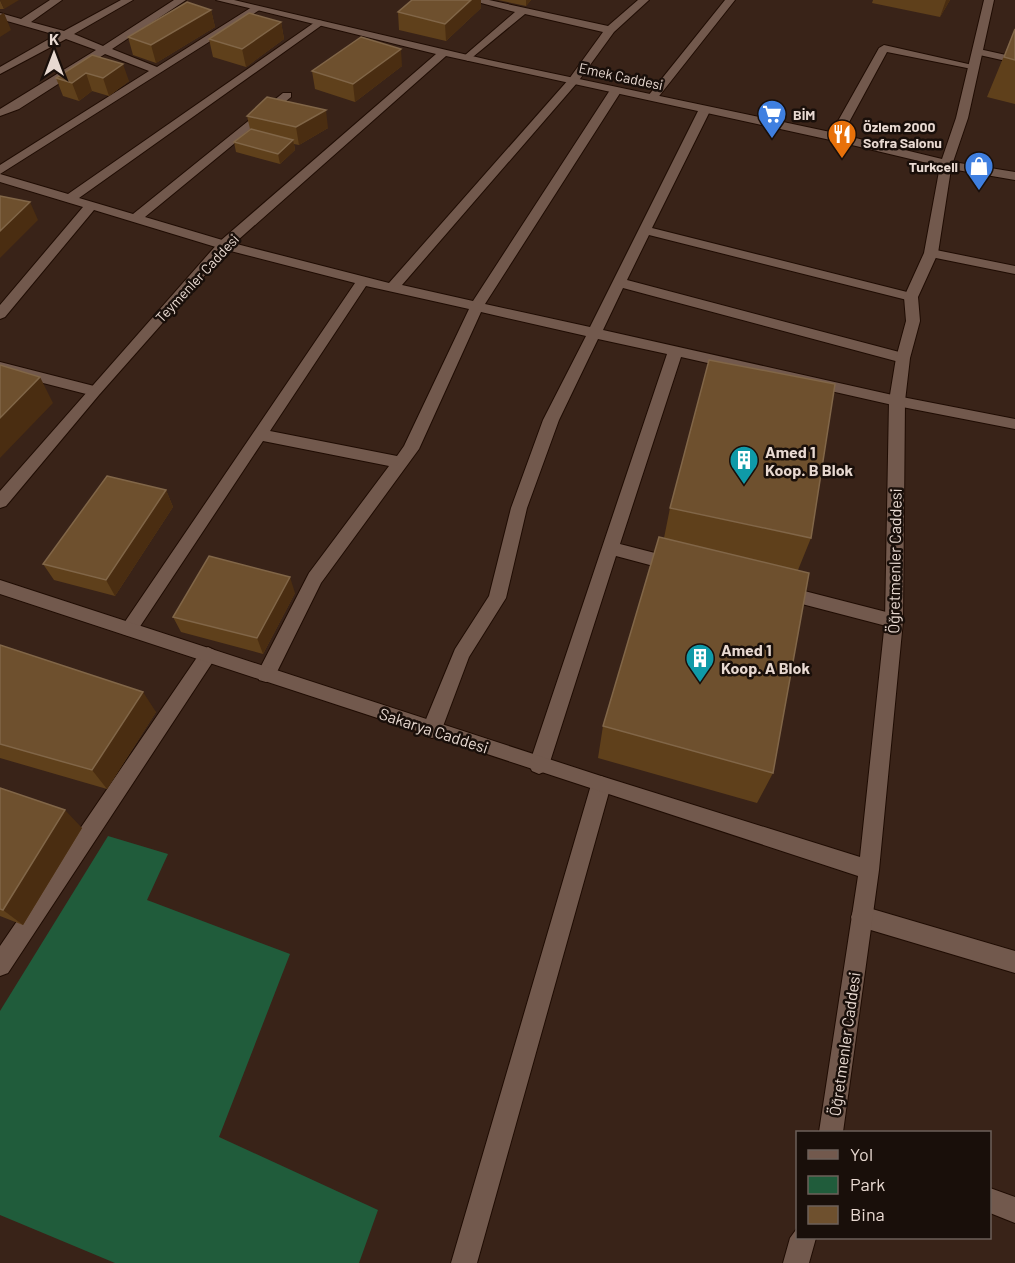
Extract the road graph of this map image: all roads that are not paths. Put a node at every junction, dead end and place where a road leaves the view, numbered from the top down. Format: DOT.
graph roads {
  1 [pos="57,0"];
  2 [pos="128,0"];
  3 [pos="181,0"];
  4 [pos="475,0"];
  5 [pos="644,0"];
  6 [pos="730,0"];
  7 [pos="988,0"];
  8 [pos="229,1"];
  9 [pos="256,9"];
  10 [pos="522,10"];
  11 [pos="0,16"];
  12 [pos="23,22"];
  13 [pos="318,23"];
  14 [pos="610,30"];
  15 [pos="66,34"];
  16 [pos="106,49"];
  17 [pos="444,52"];
  18 [pos="468,58"];
  19 [pos="975,59"];
  20 [pos="1015,60"];
  21 [pos="0,71"];
  22 [pos="158,71"];
  23 [pos="573,81"];
  24 [pos="616,90"];
  25 [pos="287,95"];
  26 [pos="652,98"];
  27 [pos="705,109"];
  28 [pos="0,112"];
  29 [pos="835,137"];
  30 [pos="946,164"];
  31 [pos="1015,176"];
  32 [pos="1,177"];
  33 [pos="69,199"];
  34 [pos="92,206"];
  35 [pos="135,219"];
  36 [pos="644,230"];
  37 [pos="224,245"];
  38 [pos="931,253"];
  39 [pos="1015,270"];
  40 [pos="363,281"];
  41 [pos="618,282"];
  42 [pos="392,288"];
  43 [pos="911,297"];
  44 [pos="477,306"];
  45 [pos="0,314"];
  46 [pos="593,332"];
  47 [pos="676,350"];
  48 [pos="903,358"];
  49 [pos="0,367"];
  50 [pos="94,391"];
  51 [pos="897,401"];
  52 [pos="1015,424"];
  53 [pos="260,435"];
  54 [pos="401,463"];
  55 [pos="0,502"];
  56 [pos="611,548"];
  57 [pos="690,568"];
  58 [pos="0,587"];
  59 [pos="769,589"];
  60 [pos="894,621"];
  61 [pos="129,629"];
  62 [pos="208,655"];
  63 [pos="266,674"];
  64 [pos="432,729"];
  65 [pos="538,765"];
  66 [pos="601,785"];
  67 [pos="869,870"];
  68 [pos="862,917"];
  69 [pos="1015,962"];
  70 [pos="0,965"];
  71 [pos="831,1131"];
  72 [pos="991,1201"];
  73 [pos="1015,1210"];
  74 [pos="803,1239"];
  75 [pos="464,1263"];
  76 [pos="796,1263"];
  1 -- 12 [label="street"];
  2 -- 15 [label="street"];
  3 -- 16 [label="street"];
  4 -- 10 [label="street"];
  5 -- 14 [label="street"];
  6 -- 26 [label="street"];
  7 -- 19 [label="street, Öğretmenler Caddesi"];
  8 -- 9 [label="street, Emek Caddesi"];
  9 -- 13 [label="street, Emek Caddesi"];
  9 -- 22 [label="street"];
  10 -- 14 [label="street"];
  10 -- 18 [label="street"];
  11 -- 12 [label="street"];
  12 -- 15 [label="street"];
  13 -- 17 [label="street, Emek Caddesi"];
  13 -- 33 [label="street"];
  14 -- 23 [label="street"];
  15 -- 16 [label="street"];
  15 -- 21 [label="street"];
  16 -- 22 [label="street"];
  16 -- 28 [label="street"];
  17 -- 18 [label="street, Emek Caddesi"];
  17 -- 37 [label="street, Teymenler Caddesi"];
  18 -- 23 [label="street, Emek Caddesi"];
  19 -- 20 [label="street"];
  19 -- 29 [label="street"];
  19 -- 30 [label="street, Öğretmenler Caddesi"];
  22 -- 32 [label="street"];
  23 -- 24 [label="street, Emek Caddesi"];
  23 -- 42 [label="street"];
  24 -- 26 [label="street, Emek Caddesi"];
  24 -- 44 [label="street"];
  25 -- 35 [label="street"];
  26 -- 27 [label="street, Emek Caddesi"];
  27 -- 29 [label="street, Emek Caddesi"];
  27 -- 36 [label="street"];
  29 -- 30 [label="street, Emek Caddesi"];
  30 -- 31 [label="street, Emek Caddesi"];
  30 -- 38 [label="street, Öğretmenler Caddesi"];
  32 -- 33 [label="street"];
  33 -- 34 [label="street"];
  34 -- 35 [label="street"];
  34 -- 45 [label="street"];
  35 -- 37 [label="street"];
  36 -- 41 [label="street"];
  36 -- 43 [label="street"];
  37 -- 40 [label="street"];
  37 -- 50 [label="street, Teymenler Caddesi"];
  38 -- 39 [label="street"];
  38 -- 43 [label="street, Öğretmenler Caddesi"];
  40 -- 42 [label="street"];
  40 -- 53 [label="street"];
  41 -- 46 [label="street"];
  41 -- 48 [label="street"];
  42 -- 44 [label="street"];
  43 -- 48 [label="street, Öğretmenler Caddesi"];
  44 -- 46 [label="street"];
  44 -- 54 [label="street"];
  46 -- 47 [label="street"];
  46 -- 64 [label="street"];
  47 -- 51 [label="street"];
  47 -- 56 [label="street"];
  48 -- 51 [label="street, Öğretmenler Caddesi"];
  49 -- 50 [label="street"];
  50 -- 55 [label="street, Teymenler Caddesi"];
  51 -- 52 [label="street"];
  51 -- 60 [label="street, Öğretmenler Caddesi"];
  53 -- 54 [label="street"];
  53 -- 61 [label="street"];
  54 -- 63 [label="street"];
  56 -- 57 [label="street"];
  56 -- 65 [label="street"];
  58 -- 61 [label="street, Sakarya Caddesi"];
  59 -- 60 [label="street"];
  60 -- 67 [label="street, Öğretmenler Caddesi"];
  61 -- 62 [label="street, Sakarya Caddesi"];
  62 -- 63 [label="street, Sakarya Caddesi"];
  62 -- 70 [label="street"];
  63 -- 64 [label="street, Sakarya Caddesi"];
  64 -- 65 [label="street, Sakarya Caddesi"];
  65 -- 66 [label="street, Sakarya Caddesi"];
  66 -- 67 [label="street, Sakarya Caddesi"];
  66 -- 75 [label="street"];
  67 -- 68 [label="street, Öğretmenler Caddesi"];
  68 -- 69 [label="street"];
  68 -- 71 [label="street, Öğretmenler Caddesi"];
  72 -- 73 [label="street"];
  74 -- 76 [label="street"];
}
